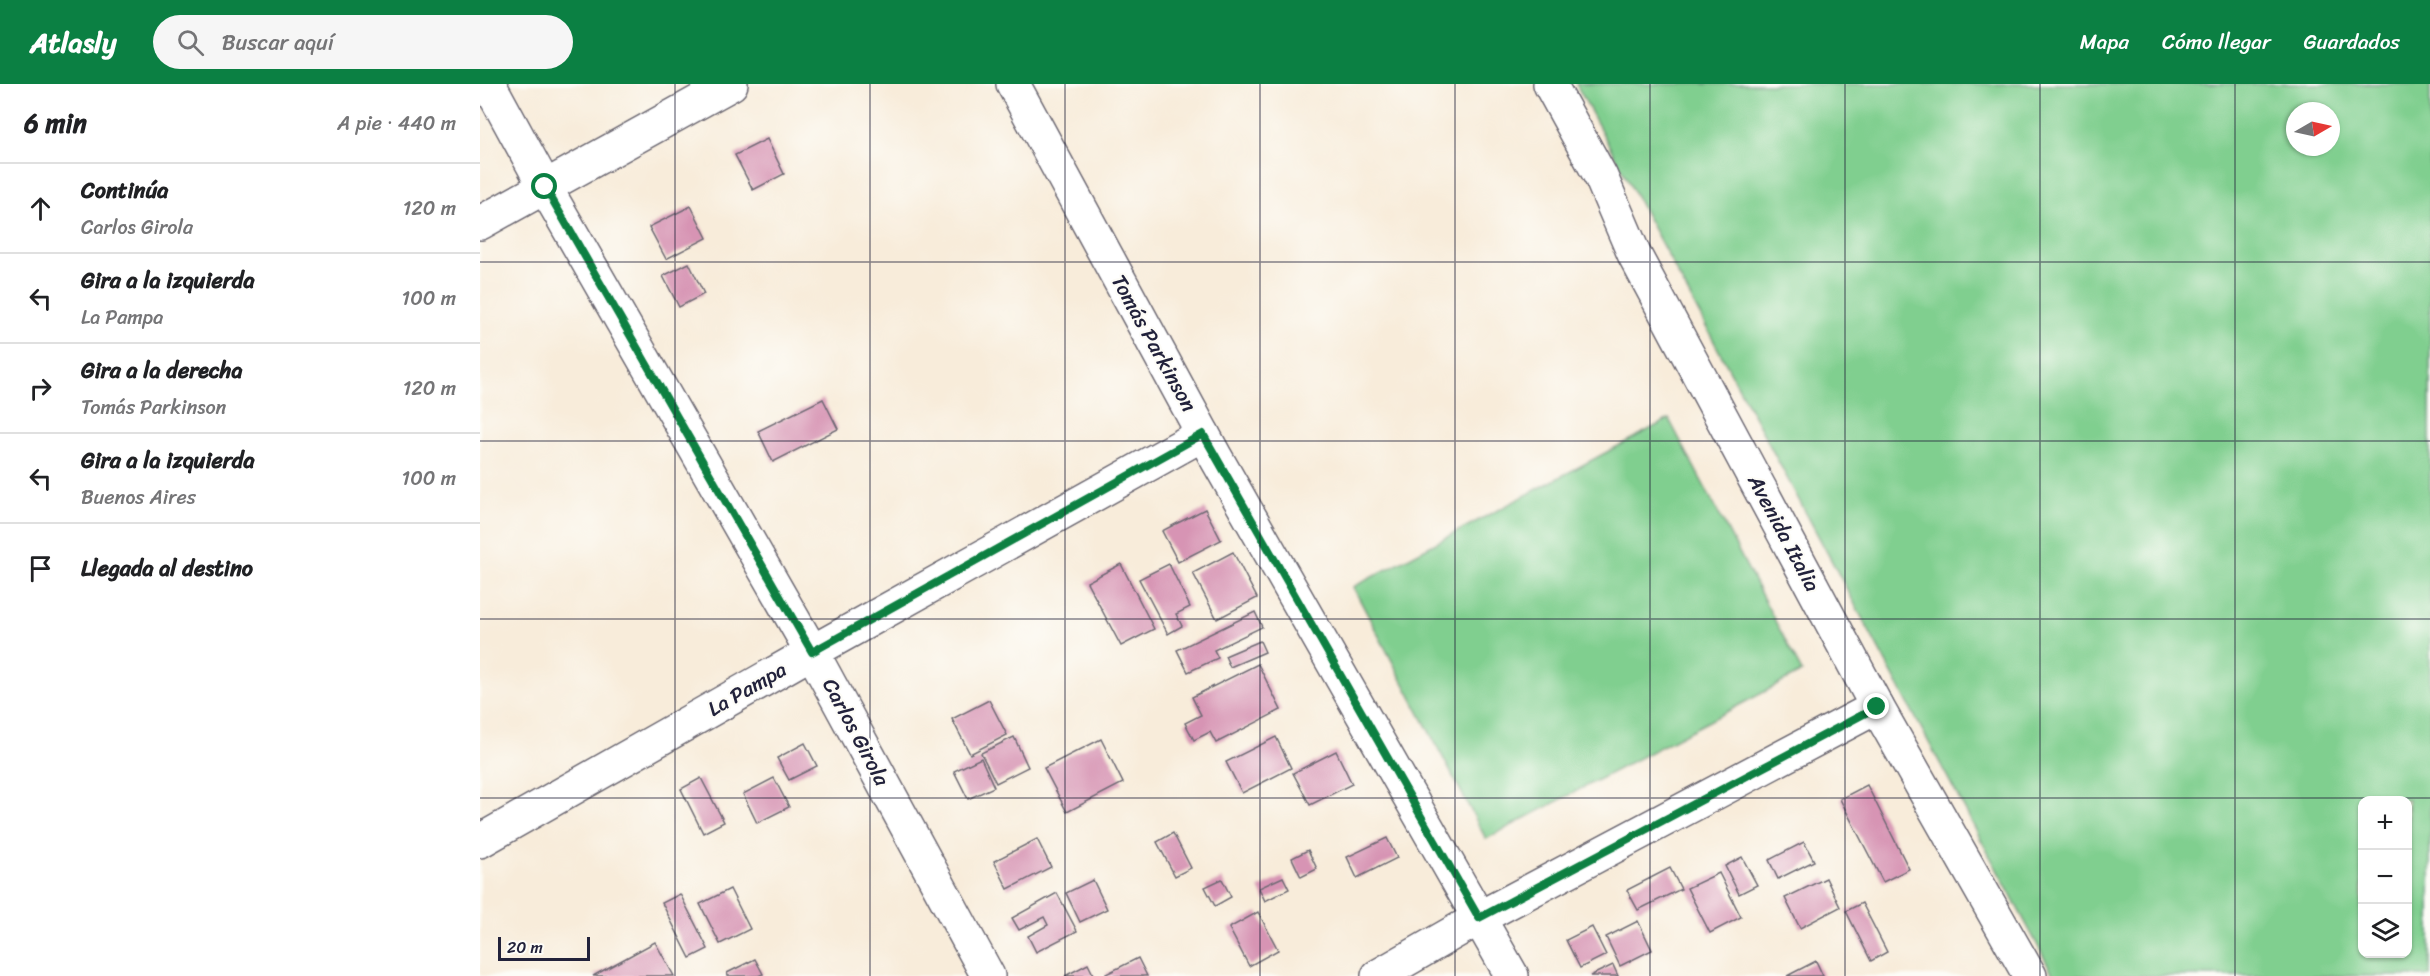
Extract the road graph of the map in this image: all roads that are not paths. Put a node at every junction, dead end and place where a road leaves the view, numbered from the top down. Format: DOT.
graph roads {
  1 [pos="489,84"];
  2 [pos="731,84"];
  3 [pos="1013,84"];
  4 [pos="1550,84"];
  5 [pos="545,187"];
  6 [pos="480,223"];
  7 [pos="1203,434"];
  8 [pos="812,652"];
  9 [pos="1877,707"];
  10 [pos="480,841"];
  11 [pos="1479,918"];
  12 [pos="988,976"];
  13 [pos="1378,976"];
  14 [pos="1512,976"];
  15 [pos="2030,976"];
  1 -- 5 [label="street, Carlos Girola"];
  2 -- 5 [label="street"];
  3 -- 7 [label="street, Tomás Parkinson"];
  4 -- 9 [label="street, Avenida Italia"];
  5 -- 6 [label="street"];
  5 -- 8 [label="street, Carlos Girola"];
  7 -- 8 [label="street, La Pampa"];
  7 -- 11 [label="street, Tomás Parkinson"];
  8 -- 10 [label="street, La Pampa"];
  8 -- 12 [label="street, Carlos Girola"];
  9 -- 11 [label="street"];
  9 -- 15 [label="street, Avenida Italia"];
  11 -- 13 [label="street"];
  11 -- 14 [label="street, Tomás Parkinson"];
}
